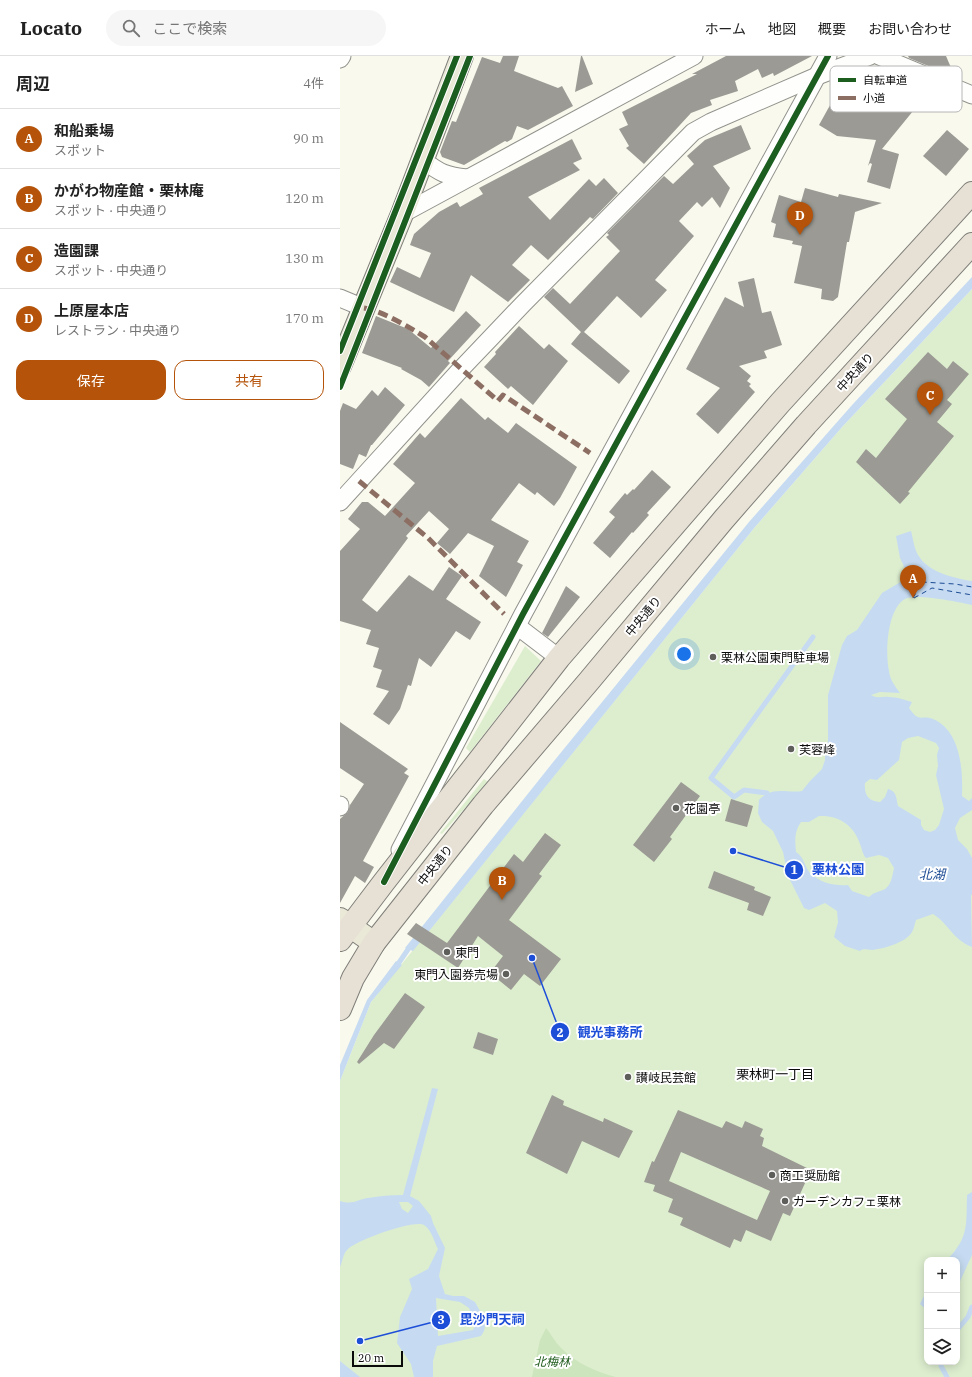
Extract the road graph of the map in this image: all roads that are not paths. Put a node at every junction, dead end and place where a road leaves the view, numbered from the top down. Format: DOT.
graph roads {
  1 [pos="342,56"];
  2 [pos="462,56"];
  3 [pos="694,56"];
  4 [pos="828,56"];
  5 [pos="870,56"];
  6 [pos="879,56"];
  7 [pos="340,59"];
  8 [pos="844,66"];
  9 [pos="903,66"];
  10 [pos="830,71"];
  11 [pos="817,76"];
  12 [pos="962,91"];
  13 [pos="972,95"];
  14 [pos="423,160"];
  15 [pos="467,178"];
  16 [pos="972,193"];
  17 [pos="402,214"];
  18 [pos="972,244"];
  19 [pos="340,298"];
  20 [pos="364,308"];
  21 [pos="340,366"];
  22 [pos="340,502"];
  23 [pos="516,626"];
  24 [pos="559,658"];
  25 [pos="384,882"];
  26 [pos="344,928"];
  27 [pos="374,943"];
  28 [pos="340,1009"];
  1 -- 7 [label="street"];
  2 -- 14 [label="main road"];
  3 -- 15 [label="street"];
  4 -- 11 [label="street"];
  5 -- 8 [label="street"];
  6 -- 9 [label="street"];
  10 -- 11 [label="street"];
  11 -- 22 [label="street"];
  11 -- 23 [label="street"];
  12 -- 13 [label="street"];
  14 -- 15 [label="street"];
  14 -- 17 [label="main road"];
  15 -- 17 [label="street"];
  16 -- 24 [label="highway"];
  17 -- 20 [label="main road"];
  18 -- 27 [label="highway, 中央通り"];
  19 -- 20 [label="street"];
  20 -- 21 [label="main road"];
  23 -- 24 [label="street"];
  23 -- 25 [label="street"];
  24 -- 25 [label="highway"];
  25 -- 26 [label="highway"];
  26 -- 27 [label="main road"];
  27 -- 28 [label="highway, 中央通り"];
}
